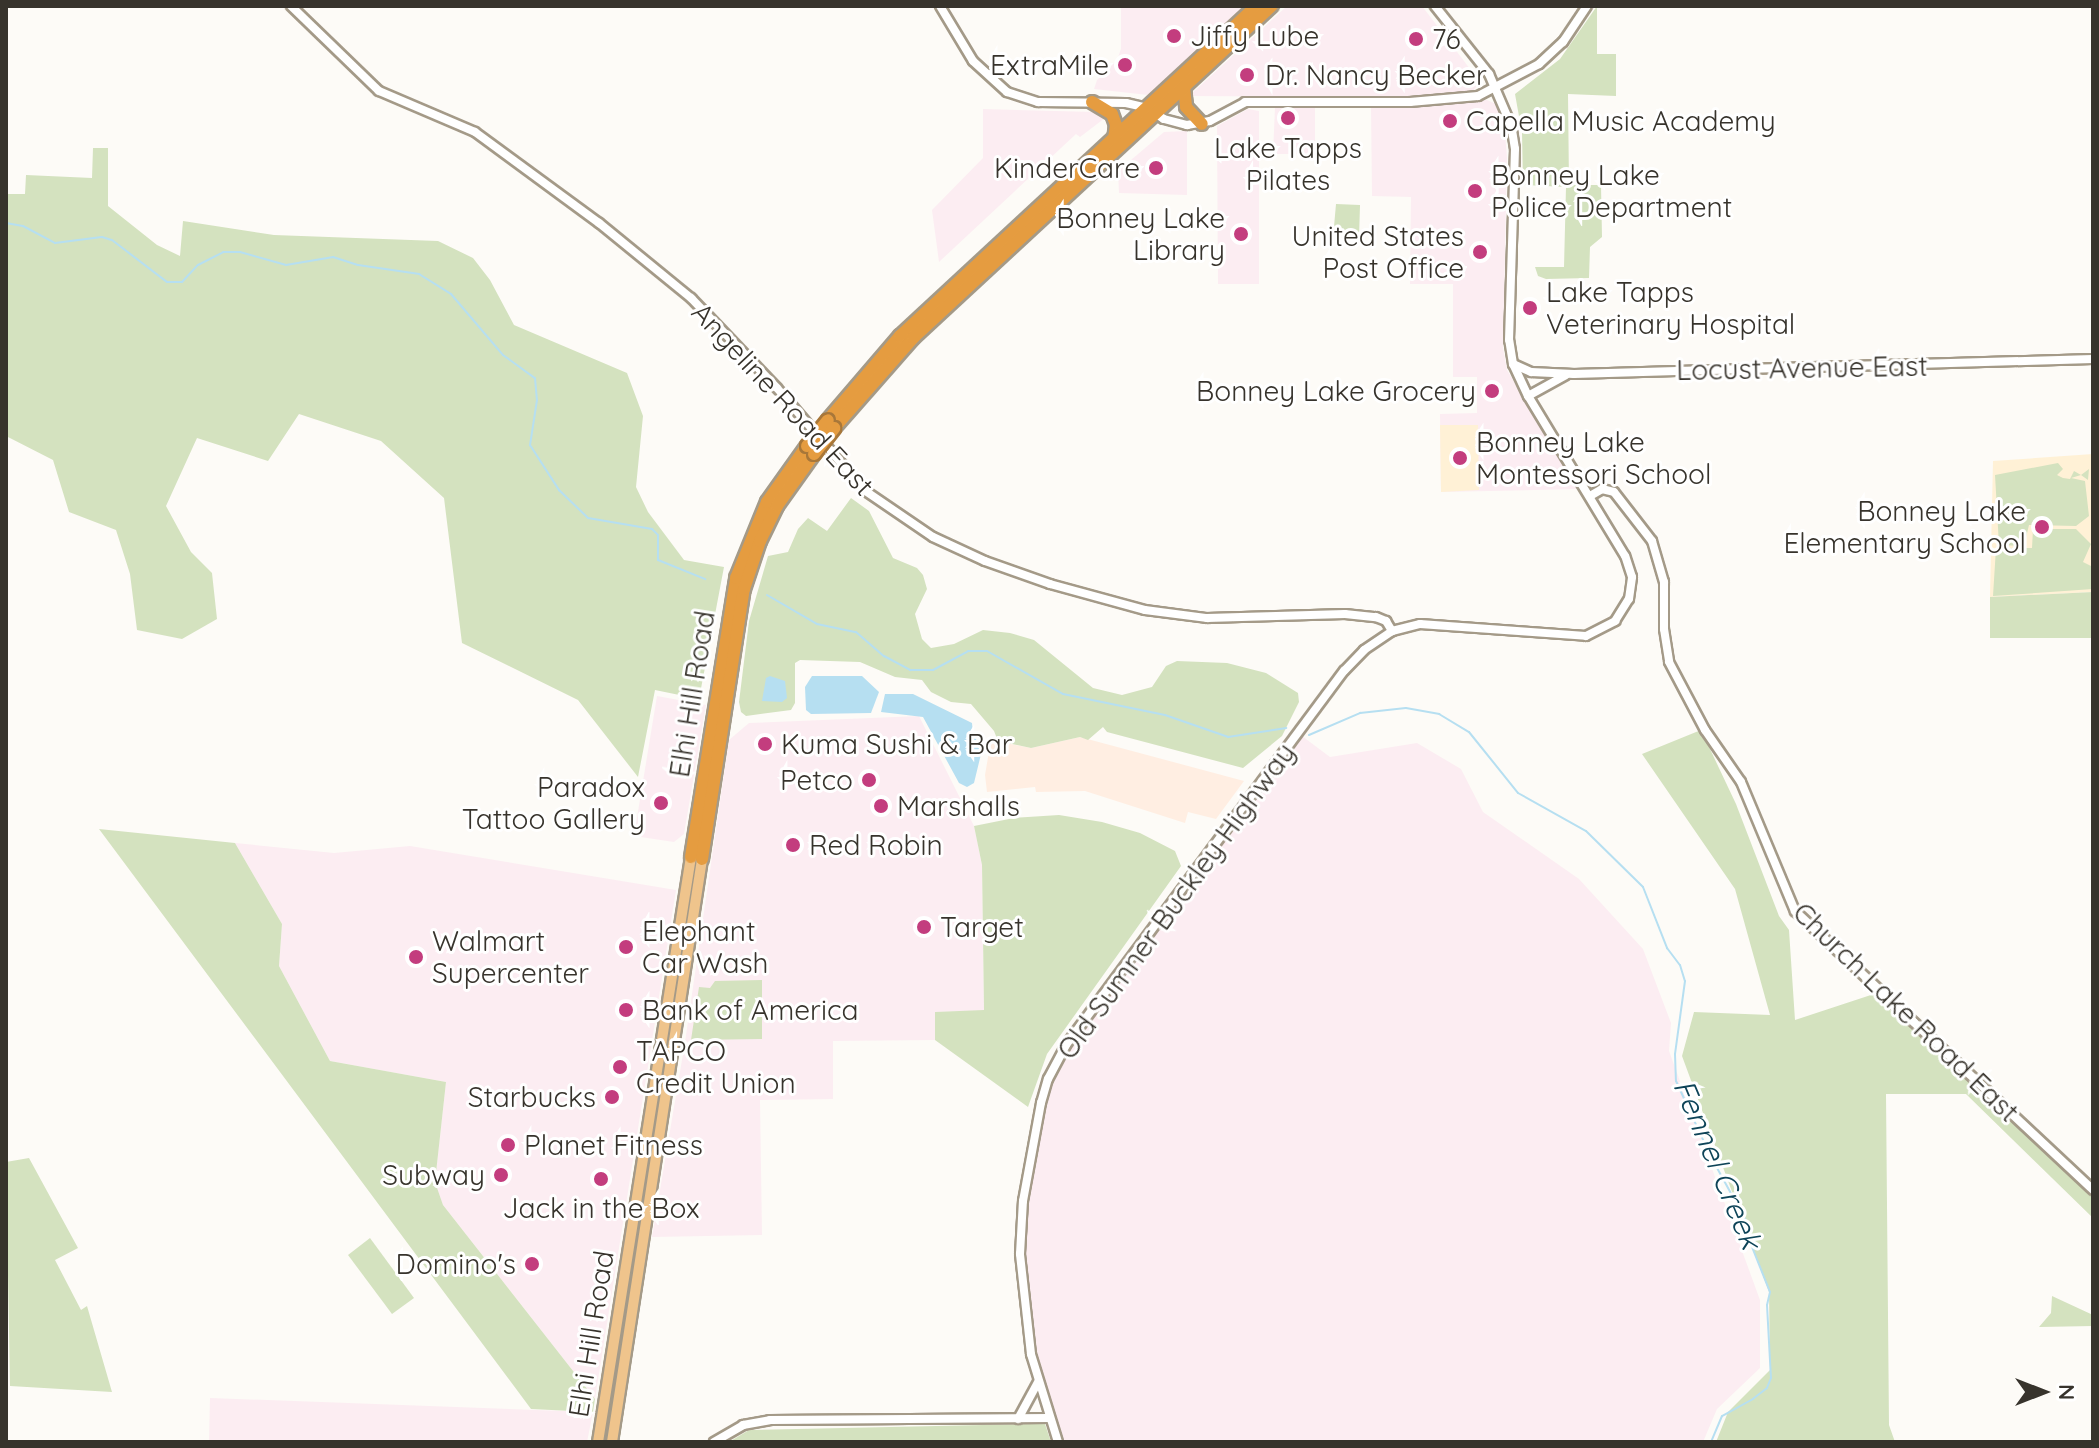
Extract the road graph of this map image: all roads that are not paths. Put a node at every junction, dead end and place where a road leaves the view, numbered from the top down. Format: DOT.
graph roads {
  1 [pos="291,6"];
  2 [pos="940,6"];
  3 [pos="1256,6"];
  4 [pos="1272,6"];
  5 [pos="1435,6"];
  6 [pos="1587,6"];
  7 [pos="1184,87"];
  8 [pos="1496,88"];
  9 [pos="1092,102"];
  10 [pos="1152,111"];
  11 [pos="1202,124"];
  12 [pos="1114,140"];
  13 [pos="2093,359"];
  14 [pos="1513,364"];
  15 [pos="1574,374"];
  16 [pos="1528,396"];
  17 [pos="831,424"];
  18 [pos="1590,496"];
  19 [pos="1392,631"];
  20 [pos="696,858"];
  21 [pos="2093,1190"];
  22 [pos="1038,1381"];
  23 [pos="1049,1418"];
  24 [pos="1018,1419"];
  25 [pos="598,1442"];
  26 [pos="612,1442"];
  27 [pos="714,1442"];
  28 [pos="1058,1442"];
  1 -- 19 [label="street, Angeline Road East"];
  2 -- 9 [label="street"];
  3 -- 10 [label="highway"];
  4 -- 7 [label="highway"];
  5 -- 8 [label="street"];
  6 -- 8 [label="street"];
  7 -- 10 [label="highway"];
  7 -- 11 [label="highway"];
  8 -- 11 [label="street"];
  8 -- 14 [label="street"];
  9 -- 10 [label="street"];
  9 -- 12 [label="highway"];
  10 -- 11 [label="street"];
  10 -- 12 [label="highway, Elhi Hill Road"];
  10 -- 17 [label="highway, Elhi Hill Road"];
  12 -- 17 [label="highway, Elhi Hill Road"];
  13 -- 15 [label="street, Locust Avenue East"];
  14 -- 15 [label="street, Locust Avenue East"];
  14 -- 16 [label="street"];
  15 -- 16 [label="street"];
  16 -- 18 [label="street"];
  17 -- 20 [label="highway, Elhi Hill Road, bridge"];
  18 -- 19 [label="street, Old Sumner Buckley Highway"];
  18 -- 21 [label="street, Church Lake Road East"];
  19 -- 22 [label="street, Old Sumner Buckley Highway"];
  20 -- 25 [label="main road, Elhi Hill Road"];
  20 -- 26 [label="main road, Elhi Hill Road"];
  22 -- 23 [label="street, Old Sumner Buckley Highway"];
  22 -- 24 [label="street"];
  23 -- 24 [label="street"];
  23 -- 28 [label="street, Old Sumner Buckley Highway"];
  24 -- 27 [label="street"];
}
